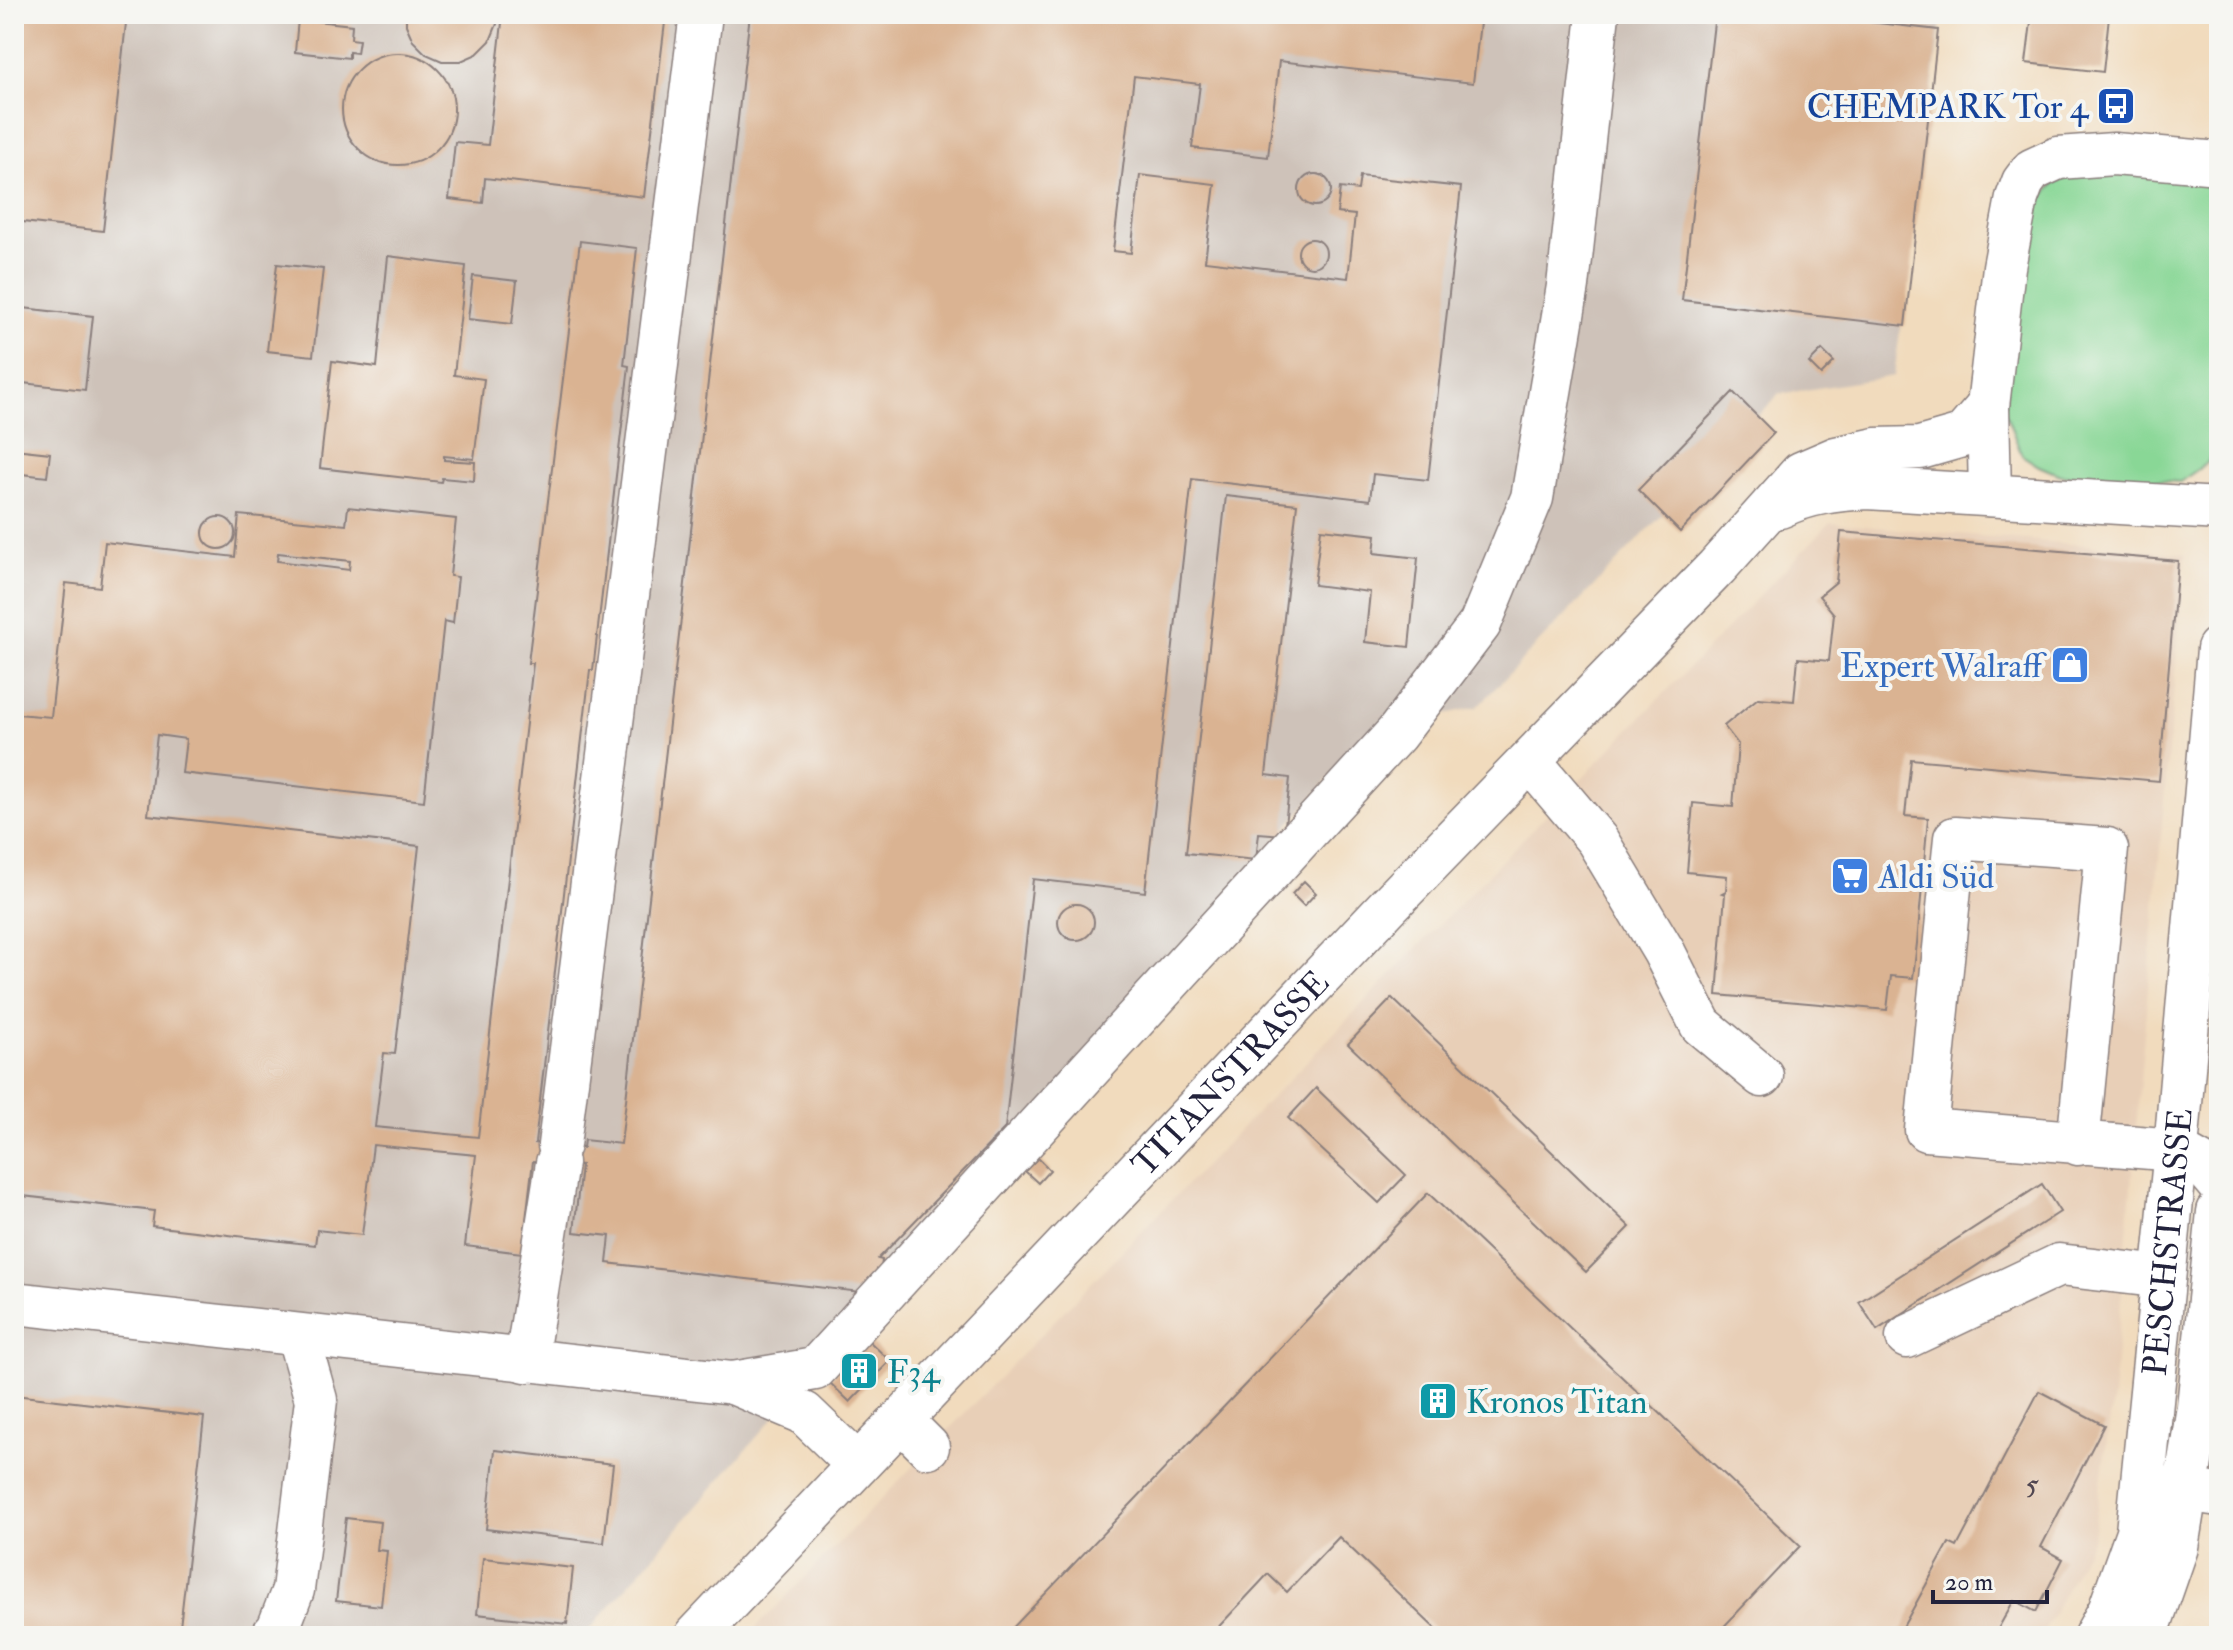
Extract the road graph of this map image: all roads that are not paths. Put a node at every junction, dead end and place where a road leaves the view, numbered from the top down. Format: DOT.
graph roads {
  1 [pos="701,14"];
  2 [pos="1598,14"];
  3 [pos="2219,163"];
  4 [pos="1988,406"];
  5 [pos="1990,495"];
  6 [pos="2219,509"];
  7 [pos="1765,514"];
  8 [pos="2219,649"];
  9 [pos="1530,761"];
  10 [pos="1762,1076"];
  11 [pos="2078,1144"];
  12 [pos="2176,1150"];
  13 [pos="2219,1184"];
  14 [pos="2219,1212"];
  15 [pos="2164,1277"];
  16 [pos="14,1303"];
  17 [pos="298,1336"];
  18 [pos="1907,1337"];
  19 [pos="526,1361"];
  20 [pos="733,1383"];
  21 [pos="858,1465"];
  22 [pos="2182,1490"];
  23 [pos="272,1636"];
  24 [pos="696,1636"];
  25 [pos="2096,1636"];
  26 [pos="2142,1636"];
  1 -- 19 [label="street"];
  2 -- 20 [label="street"];
  3 -- 4 [label="street"];
  4 -- 5 [label="street"];
  4 -- 7 [label="street, TITANSTRASSE"];
  5 -- 6 [label="street, TITANSTRASSE"];
  5 -- 7 [label="street, TITANSTRASSE"];
  7 -- 9 [label="street, TITANSTRASSE"];
  8 -- 12 [label="main road, PESCHSTRASSE"];
  9 -- 10 [label="street"];
  9 -- 21 [label="street, TITANSTRASSE"];
  11 -- 11 [label="street"];
  11 -- 12 [label="street"];
  12 -- 13 [label="street"];
  12 -- 15 [label="main road, PESCHSTRASSE"];
  14 -- 22 [label="main road, PESCHSTRASSE"];
  15 -- 18 [label="street"];
  15 -- 22 [label="main road, PESCHSTRASSE"];
  16 -- 17 [label="street"];
  17 -- 19 [label="street"];
  17 -- 23 [label="street"];
  19 -- 20 [label="street"];
  20 -- 21 [label="street"];
  21 -- 24 [label="street, TITANSTRASSE"];
  22 -- 25 [label="main road, PESCHSTRASSE"];
  22 -- 26 [label="main road, PESCHSTRASSE"];
}
